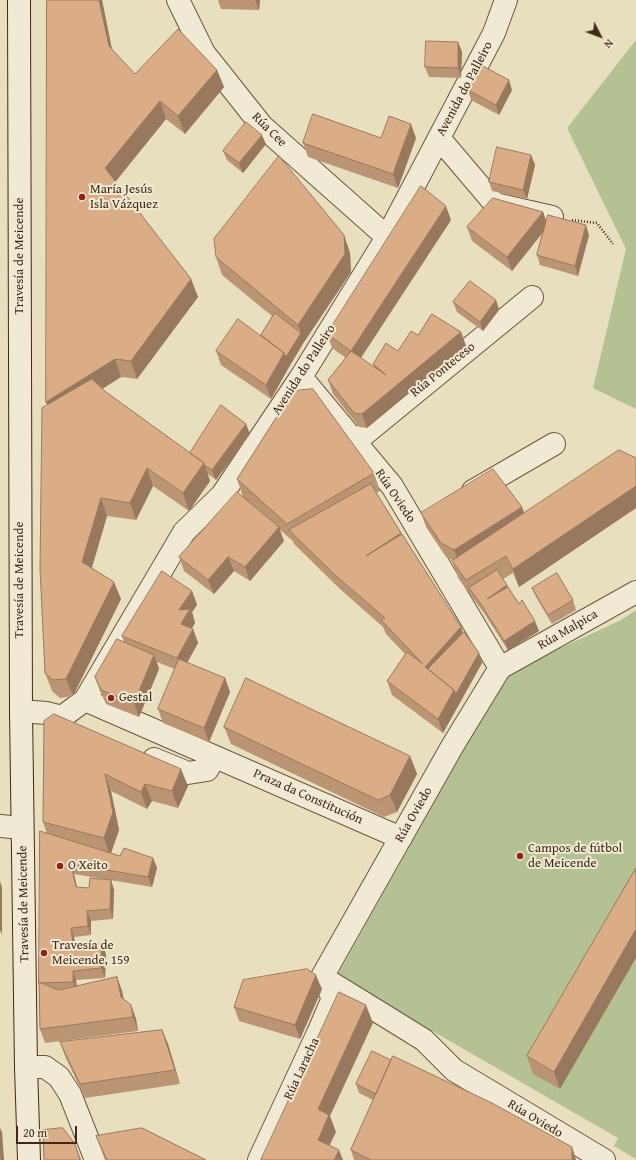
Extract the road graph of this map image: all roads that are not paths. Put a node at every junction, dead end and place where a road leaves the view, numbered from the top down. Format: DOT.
graph roads {
  1 [pos="19,0"];
  2 [pos="178,0"];
  3 [pos="506,0"];
  4 [pos="439,138"];
  5 [pos="552,217"];
  6 [pos="387,237"];
  7 [pos="532,298"];
  8 [pos="301,377"];
  9 [pos="355,442"];
  10 [pos="554,444"];
  11 [pos="455,502"];
  12 [pos="435,514"];
  13 [pos="415,525"];
  14 [pos="466,566"];
  15 [pos="446,578"];
  16 [pos="636,592"];
  17 [pos="500,668"];
  18 [pos="85,700"];
  19 [pos="20,711"];
  20 [pos="62,716"];
  21 [pos="82,726"];
  22 [pos="134,752"];
  23 [pos="215,757"];
  24 [pos="0,826"];
  25 [pos="22,828"];
  26 [pos="401,838"];
  27 [pos="322,977"];
  28 [pos="26,1067"];
  29 [pos="30,1160"];
  30 [pos="96,1160"];
  31 [pos="260,1160"];
  32 [pos="604,1160"];
  1 -- 19 [label="street, Travesía de Meicende"];
  2 -- 6 [label="street, Rúa Cee"];
  3 -- 4 [label="street, Avenida do Palleiro"];
  4 -- 5 [label="street"];
  4 -- 6 [label="street, Avenida do Palleiro"];
  6 -- 8 [label="street, Avenida do Palleiro"];
  7 -- 9 [label="street, Rúa Ponteceso"];
  8 -- 9 [label="street, Rúa Oviedo"];
  8 -- 18 [label="street, Avenida do Palleiro"];
  9 -- 13 [label="street, Rúa Oviedo"];
  10 -- 11 [label="street"];
  12 -- 13 [label="street"];
  13 -- 15 [label="street, Rúa Oviedo"];
  14 -- 15 [label="street"];
  15 -- 17 [label="street, Rúa Oviedo"];
  16 -- 17 [label="street, Rúa Malpica"];
  17 -- 26 [label="street, Rúa Oviedo"];
  18 -- 20 [label="street"];
  18 -- 23 [label="street, Praza da Constitución"];
  19 -- 20 [label="street"];
  19 -- 25 [label="street, Travesía de Meicende"];
  20 -- 21 [label="street"];
  22 -- 23 [label="street"];
  23 -- 26 [label="street, Praza da Constitución"];
  24 -- 25 [label="street"];
  25 -- 28 [label="street, Travesía de Meicende"];
  26 -- 27 [label="street, Rúa Oviedo"];
  27 -- 31 [label="street, Rúa Laracha"];
  27 -- 32 [label="street, Rúa Oviedo"];
  28 -- 29 [label="street, Travesía de Meicende"];
  28 -- 30 [label="street"];
}
